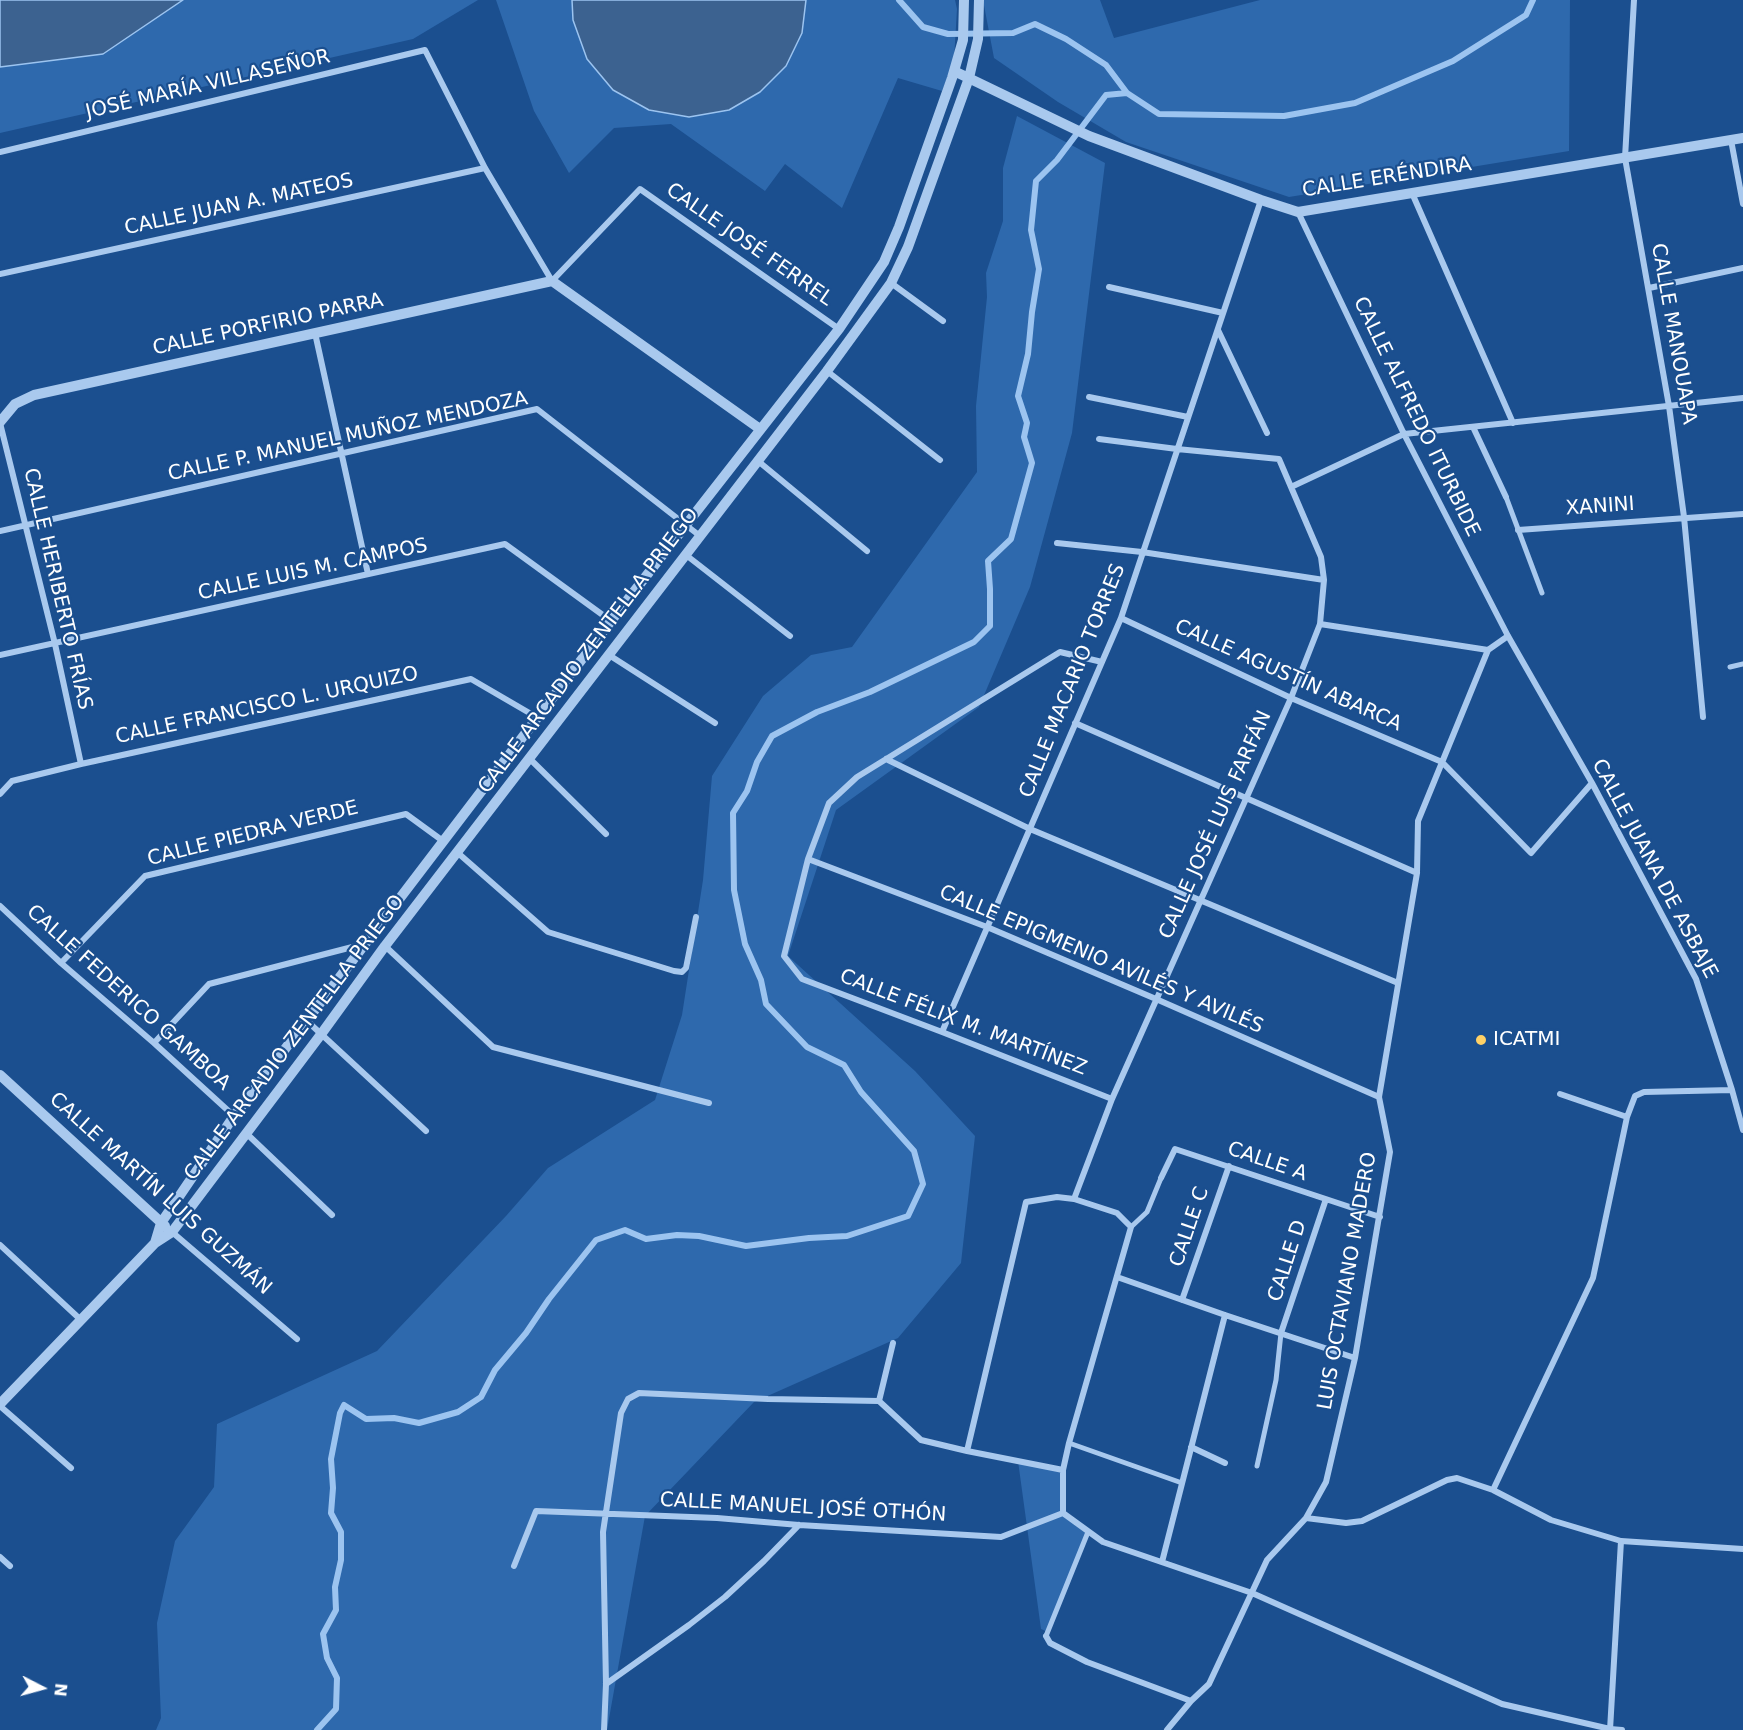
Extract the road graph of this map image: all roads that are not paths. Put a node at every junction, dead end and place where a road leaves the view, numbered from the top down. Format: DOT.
graph roads {
  1 [pos="964,0"];
  2 [pos="979,0"];
  3 [pos="1634,0"];
  4 [pos="954,71"];
  5 [pos="969,78"];
  6 [pos="1743,138"];
  7 [pos="1731,139"];
  8 [pos="0,152"];
  9 [pos="1625,158"];
  10 [pos="485,168"];
  11 [pos="1412,193"];
  12 [pos="1261,200"];
  13 [pos="1743,204"];
  14 [pos="1298,212"];
  15 [pos="1743,268"];
  16 [pos="0,274"];
  17 [pos="552,281"];
  18 [pos="891,284"];
  19 [pos="1109,287"];
  20 [pos="1649,288"];
  21 [pos="1223,313"];
  22 [pos="943,321"];
  23 [pos="840,328"];
  24 [pos="1217,329"];
  25 [pos="315,333"];
  26 [pos="827,371"];
  27 [pos="1089,397"];
  28 [pos="1743,398"];
  29 [pos="1669,406"];
  30 [pos="1188,417"];
  31 [pos="0,422"];
  32 [pos="1513,423"];
  33 [pos="1473,427"];
  34 [pos="760,429"];
  35 [pos="1267,433"];
  36 [pos="1404,434"];
  37 [pos="1100,439"];
  38 [pos="1177,449"];
  39 [pos="341,455"];
  40 [pos="758,460"];
  41 [pos="940,460"];
  42 [pos="1291,487"];
  43 [pos="1506,497"];
  44 [pos="1743,514"];
  45 [pos="1684,517"];
  46 [pos="685,525"];
  47 [pos="26,526"];
  48 [pos="1518,530"];
  49 [pos="0,531"];
  50 [pos="700,536"];
  51 [pos="1057,543"];
  52 [pos="867,551"];
  53 [pos="1143,552"];
  54 [pos="686,555"];
  55 [pos="368,574"];
  56 [pos="1324,580"];
  57 [pos="1542,593"];
  58 [pos="1120,618"];
  59 [pos="611,621"];
  60 [pos="1320,624"];
  61 [pos="790,636"];
  62 [pos="1508,636"];
  63 [pos="56,644"];
  64 [pos="1488,650"];
  65 [pos="609,655"];
  66 [pos="0,656"];
  67 [pos="1102,662"];
  68 [pos="1743,664"];
  69 [pos="1730,667"];
  70 [pos="1291,698"];
  71 [pos="1703,717"];
  72 [pos="538,718"];
  73 [pos="715,723"];
  74 [pos="1075,723"];
  75 [pos="530,759"];
  76 [pos="886,759"];
  77 [pos="1442,762"];
  78 [pos="81,764"];
  79 [pos="1592,783"];
  80 [pos="0,794"];
  81 [pos="1246,800"];
  82 [pos="1030,829"];
  83 [pos="606,834"];
  84 [pos="443,841"];
  85 [pos="458,853"];
  86 [pos="808,859"];
  87 [pos="1417,873"];
  88 [pos="1201,900"];
  89 [pos="0,906"];
  90 [pos="696,917"];
  91 [pos="987,927"];
  92 [pos="364,944"];
  93 [pos="385,946"];
  94 [pos="61,963"];
  95 [pos="1398,983"];
  96 [pos="1156,999"];
  97 [pos="306,1020"];
  98 [pos="942,1032"];
  99 [pos="322,1033"];
  100 [pos="154,1043"];
  101 [pos="0,1075"];
  102 [pos="1732,1090"];
  103 [pos="1560,1094"];
  104 [pos="1379,1097"];
  105 [pos="1112,1099"];
  106 [pos="709,1102"];
  107 [pos="234,1116"];
  108 [pos="1627,1117"];
  109 [pos="1743,1130"];
  110 [pos="426,1131"];
  111 [pos="246,1134"];
  112 [pos="1229,1166"];
  113 [pos="1161,1178"];
  114 [pos="1074,1199"];
  115 [pos="1326,1199"];
  116 [pos="332,1215"];
  117 [pos="1380,1217"];
  118 [pos="161,1223"];
  119 [pos="1131,1227"];
  120 [pos="172,1232"];
  121 [pos="155,1243"];
  122 [pos="0,1245"];
  123 [pos="1117,1277"];
  124 [pos="1182,1300"];
  125 [pos="1225,1315"];
  126 [pos="82,1320"];
  127 [pos="1281,1334"];
  128 [pos="297,1339"];
  129 [pos="893,1343"];
  130 [pos="1355,1358"];
  131 [pos="879,1401"];
  132 [pos="0,1405"];
  133 [pos="1069,1443"];
  134 [pos="1191,1447"];
  135 [pos="967,1451"];
  136 [pos="1225,1463"];
  137 [pos="1257,1466"];
  138 [pos="71,1468"];
  139 [pos="1063,1470"];
  140 [pos="1182,1483"];
  141 [pos="1493,1490"];
  142 [pos="606,1513"];
  143 [pos="1063,1513"];
  144 [pos="1306,1518"];
  145 [pos="799,1525"];
  146 [pos="1088,1532"];
  147 [pos="1621,1541"];
  148 [pos="1743,1549"];
  149 [pos="0,1557"];
  150 [pos="1162,1562"];
  151 [pos="10,1566"];
  152 [pos="514,1566"];
  153 [pos="1252,1593"];
  154 [pos="1046,1636"];
  155 [pos="606,1684"];
  156 [pos="1191,1701"];
  157 [pos="604,1730"];
  158 [pos="1167,1730"];
  159 [pos="1610,1730"];
  160 [pos="1622,1730"];
  1 -- 4 [label="street, CALLE ARCADIO ZENTELLA PRIEGO"];
  2 -- 5 [label="street, CALLE ARCADIO ZENTELLA PRIEGO"];
  3 -- 9 [label="street, CALLE MANOUAPA"];
  4 -- 5 [label="street, CALLE ERÉNDIRA"];
  4 -- 23 [label="street, CALLE ARCADIO ZENTELLA PRIEGO"];
  5 -- 12 [label="street, CALLE ERÉNDIRA"];
  5 -- 18 [label="street, CALLE ARCADIO ZENTELLA PRIEGO"];
  6 -- 7 [label="street, CALLE ERÉNDIRA"];
  7 -- 9 [label="street, CALLE ERÉNDIRA"];
  7 -- 13 [label="street"];
  8 -- 10 [label="street, JOSÉ MARÍA VILLASEÑOR"];
  9 -- 11 [label="street, CALLE ERÉNDIRA"];
  9 -- 20 [label="street, CALLE MANOUAPA"];
  10 -- 16 [label="street, CALLE JUAN A. MATEOS"];
  10 -- 17 [label="street"];
  11 -- 14 [label="street, CALLE ERÉNDIRA"];
  11 -- 32 [label="street"];
  12 -- 14 [label="street, CALLE ERÉNDIRA"];
  12 -- 21 [label="street, CALLE MACARIO TORRES"];
  14 -- 36 [label="street, CALLE ALFREDO ITURBIDE"];
  15 -- 20 [label="street"];
  17 -- 23 [label="street, CALLE JOSÉ FERREL"];
  17 -- 25 [label="street, CALLE PORFIRIO PARRA"];
  17 -- 34 [label="street"];
  18 -- 22 [label="street"];
  18 -- 26 [label="street, CALLE ARCADIO ZENTELLA PRIEGO"];
  19 -- 21 [label="street"];
  20 -- 29 [label="street, CALLE MANOUAPA"];
  21 -- 24 [label="street, CALLE MACARIO TORRES"];
  23 -- 34 [label="street, CALLE ARCADIO ZENTELLA PRIEGO"];
  24 -- 30 [label="street, CALLE MACARIO TORRES"];
  24 -- 35 [label="street"];
  25 -- 31 [label="street, CALLE PORFIRIO PARRA"];
  25 -- 39 [label="street"];
  26 -- 40 [label="street, CALLE ARCADIO ZENTELLA PRIEGO"];
  26 -- 41 [label="street"];
  27 -- 30 [label="street"];
  28 -- 29 [label="street"];
  29 -- 32 [label="street"];
  29 -- 45 [label="street, CALLE MANOUAPA"];
  30 -- 38 [label="street, CALLE MACARIO TORRES"];
  31 -- 47 [label="street, CALLE HERIBERTO FRÍAS"];
  32 -- 33 [label="street"];
  33 -- 36 [label="street"];
  33 -- 43 [label="street"];
  34 -- 46 [label="street, CALLE ARCADIO ZENTELLA PRIEGO"];
  36 -- 42 [label="street"];
  36 -- 62 [label="street, CALLE ALFREDO ITURBIDE"];
  37 -- 38 [label="street"];
  38 -- 42 [label="street, CALLE JOSÉ LUIS FARFÁN"];
  38 -- 53 [label="street, CALLE MACARIO TORRES"];
  39 -- 46 [label="street, CALLE P. MANUEL MUÑOZ MENDOZA"];
  39 -- 47 [label="street, CALLE P. MANUEL MUÑOZ MENDOZA"];
  39 -- 55 [label="street"];
  40 -- 50 [label="street, CALLE ARCADIO ZENTELLA PRIEGO"];
  40 -- 52 [label="street"];
  42 -- 56 [label="street, CALLE JOSÉ LUIS FARFÁN"];
  43 -- 48 [label="street"];
  44 -- 45 [label="street, XANINI"];
  45 -- 48 [label="street, XANINI"];
  45 -- 71 [label="street, CALLE MANOUAPA"];
  46 -- 50 [label="street, CALLE P. MANUEL MUÑOZ MENDOZA"];
  46 -- 59 [label="street, CALLE ARCADIO ZENTELLA PRIEGO"];
  47 -- 49 [label="street, CALLE P. MANUEL MUÑOZ MENDOZA"];
  47 -- 63 [label="street, CALLE HERIBERTO FRÍAS"];
  48 -- 57 [label="street"];
  50 -- 54 [label="street, CALLE ARCADIO ZENTELLA PRIEGO"];
  51 -- 53 [label="street"];
  53 -- 56 [label="street"];
  53 -- 58 [label="street, CALLE MACARIO TORRES"];
  54 -- 61 [label="street"];
  54 -- 65 [label="street, CALLE ARCADIO ZENTELLA PRIEGO"];
  55 -- 59 [label="street, CALLE LUIS M. CAMPOS"];
  55 -- 63 [label="street, CALLE LUIS M. CAMPOS"];
  56 -- 60 [label="street, CALLE JOSÉ LUIS FARFÁN"];
  58 -- 67 [label="street, CALLE MACARIO TORRES"];
  58 -- 70 [label="street, CALLE AGUSTÍN ABARCA"];
  59 -- 72 [label="street, CALLE ARCADIO ZENTELLA PRIEGO"];
  60 -- 64 [label="street"];
  60 -- 70 [label="street, CALLE JOSÉ LUIS FARFÁN"];
  62 -- 64 [label="street"];
  62 -- 79 [label="street, CALLE JUANA DE ASBAJE"];
  63 -- 66 [label="street, CALLE LUIS M. CAMPOS"];
  63 -- 78 [label="street, CALLE HERIBERTO FRÍAS"];
  64 -- 77 [label="street, LUIS OCTAVIANO MADERO"];
  65 -- 73 [label="street"];
  65 -- 75 [label="street, CALLE ARCADIO ZENTELLA PRIEGO"];
  67 -- 74 [label="street, CALLE MACARIO TORRES"];
  67 -- 76 [label="street"];
  68 -- 69 [label="street"];
  70 -- 77 [label="street, CALLE AGUSTÍN ABARCA"];
  70 -- 81 [label="street, CALLE JOSÉ LUIS FARFÁN"];
  72 -- 78 [label="street, CALLE FRANCISCO L. URQUIZO"];
  72 -- 84 [label="street, CALLE ARCADIO ZENTELLA PRIEGO"];
  74 -- 81 [label="street"];
  74 -- 82 [label="street, CALLE MACARIO TORRES"];
  75 -- 83 [label="street"];
  75 -- 85 [label="street, CALLE ARCADIO ZENTELLA PRIEGO"];
  76 -- 82 [label="street"];
  76 -- 86 [label="street"];
  77 -- 79 [label="street"];
  77 -- 87 [label="street, LUIS OCTAVIANO MADERO"];
  78 -- 80 [label="street, CALLE FRANCISCO L. URQUIZO"];
  79 -- 102 [label="street, CALLE JUANA DE ASBAJE"];
  81 -- 87 [label="street"];
  81 -- 88 [label="street, CALLE JOSÉ LUIS FARFÁN"];
  82 -- 88 [label="street"];
  82 -- 91 [label="street, CALLE MACARIO TORRES"];
  84 -- 92 [label="street, CALLE ARCADIO ZENTELLA PRIEGO"];
  84 -- 94 [label="street, CALLE PIEDRA VERDE"];
  85 -- 90 [label="street"];
  85 -- 93 [label="street, CALLE ARCADIO ZENTELLA PRIEGO"];
  86 -- 91 [label="street, CALLE EPIGMENIO AVILÉS Y AVILÉS"];
  86 -- 98 [label="street, CALLE FÉLIX M. MARTÍNEZ"];
  87 -- 95 [label="street, LUIS OCTAVIANO MADERO"];
  88 -- 95 [label="street"];
  88 -- 96 [label="street, CALLE JOSÉ LUIS FARFÁN"];
  89 -- 94 [label="street, CALLE FEDERICO GAMBOA"];
  91 -- 96 [label="street, CALLE EPIGMENIO AVILÉS Y AVILÉS"];
  91 -- 98 [label="street, CALLE MACARIO TORRES"];
  92 -- 97 [label="street, CALLE ARCADIO ZENTELLA PRIEGO"];
  92 -- 100 [label="street"];
  93 -- 99 [label="street, CALLE ARCADIO ZENTELLA PRIEGO"];
  93 -- 106 [label="street"];
  94 -- 100 [label="street, CALLE FEDERICO GAMBOA"];
  95 -- 104 [label="street, LUIS OCTAVIANO MADERO"];
  96 -- 104 [label="street, CALLE EPIGMENIO AVILÉS Y AVILÉS"];
  96 -- 105 [label="street, CALLE JOSÉ LUIS FARFÁN"];
  97 -- 99 [label="street"];
  97 -- 107 [label="street, CALLE ARCADIO ZENTELLA PRIEGO"];
  98 -- 105 [label="street, CALLE FÉLIX M. MARTÍNEZ"];
  99 -- 110 [label="street"];
  99 -- 111 [label="street, CALLE ARCADIO ZENTELLA PRIEGO"];
  100 -- 107 [label="street, CALLE FEDERICO GAMBOA"];
  101 -- 118 [label="street, CALLE MARTÍN LUIS GUZMÁN"];
  102 -- 108 [label="street"];
  102 -- 109 [label="street, CALLE JUANA DE ASBAJE"];
  103 -- 108 [label="street"];
  104 -- 117 [label="street, LUIS OCTAVIANO MADERO"];
  105 -- 114 [label="street, CALLE JOSÉ LUIS FARFÁN"];
  107 -- 118 [label="street, CALLE ARCADIO ZENTELLA PRIEGO"];
  108 -- 141 [label="street"];
  111 -- 116 [label="street"];
  111 -- 120 [label="street, CALLE ARCADIO ZENTELLA PRIEGO"];
  112 -- 113 [label="street, CALLE A"];
  112 -- 115 [label="street, CALLE A"];
  112 -- 124 [label="street, CALLE C"];
  113 -- 119 [label="street"];
  114 -- 119 [label="street"];
  114 -- 135 [label="street"];
  115 -- 117 [label="street, CALLE A"];
  115 -- 127 [label="street, CALLE D"];
  117 -- 130 [label="street, LUIS OCTAVIANO MADERO"];
  118 -- 120 [label="street, CALLE MARTÍN LUIS GUZMÁN"];
  118 -- 121 [label="street, CALLE ARCADIO ZENTELLA PRIEGO"];
  119 -- 123 [label="street"];
  120 -- 121 [label="street, CALLE ARCADIO ZENTELLA PRIEGO"];
  120 -- 128 [label="street, CALLE MARTÍN LUIS GUZMÁN"];
  121 -- 126 [label="street, CALLE ARCADIO ZENTELLA PRIEGO"];
  122 -- 126 [label="street"];
  123 -- 124 [label="street"];
  123 -- 133 [label="street"];
  124 -- 125 [label="street"];
  125 -- 127 [label="street"];
  125 -- 134 [label="street"];
  126 -- 132 [label="street, CALLE ARCADIO ZENTELLA PRIEGO"];
  127 -- 130 [label="street"];
  127 -- 137 [label="street"];
  129 -- 131 [label="street"];
  130 -- 144 [label="street, LUIS OCTAVIANO MADERO"];
  131 -- 135 [label="street"];
  131 -- 142 [label="street"];
  132 -- 138 [label="street"];
  133 -- 139 [label="street"];
  133 -- 140 [label="street"];
  134 -- 136 [label="street"];
  134 -- 140 [label="street"];
  135 -- 139 [label="street"];
  139 -- 143 [label="street"];
  140 -- 150 [label="street"];
  141 -- 144 [label="street"];
  141 -- 147 [label="street"];
  142 -- 145 [label="street, CALLE MANUEL JOSÉ OTHÓN"];
  142 -- 152 [label="street, CALLE MANUEL JOSÉ OTHÓN"];
  142 -- 155 [label="street"];
  143 -- 145 [label="street, CALLE MANUEL JOSÉ OTHÓN"];
  143 -- 146 [label="street"];
  144 -- 153 [label="street, LUIS OCTAVIANO MADERO"];
  145 -- 155 [label="street"];
  146 -- 150 [label="street"];
  146 -- 154 [label="street"];
  147 -- 148 [label="street"];
  147 -- 159 [label="street"];
  149 -- 151 [label="street"];
  150 -- 153 [label="street"];
  153 -- 156 [label="street, LUIS OCTAVIANO MADERO"];
  153 -- 159 [label="street"];
  154 -- 156 [label="street"];
  155 -- 157 [label="street"];
  156 -- 158 [label="street, LUIS OCTAVIANO MADERO"];
  159 -- 160 [label="street"];
}
